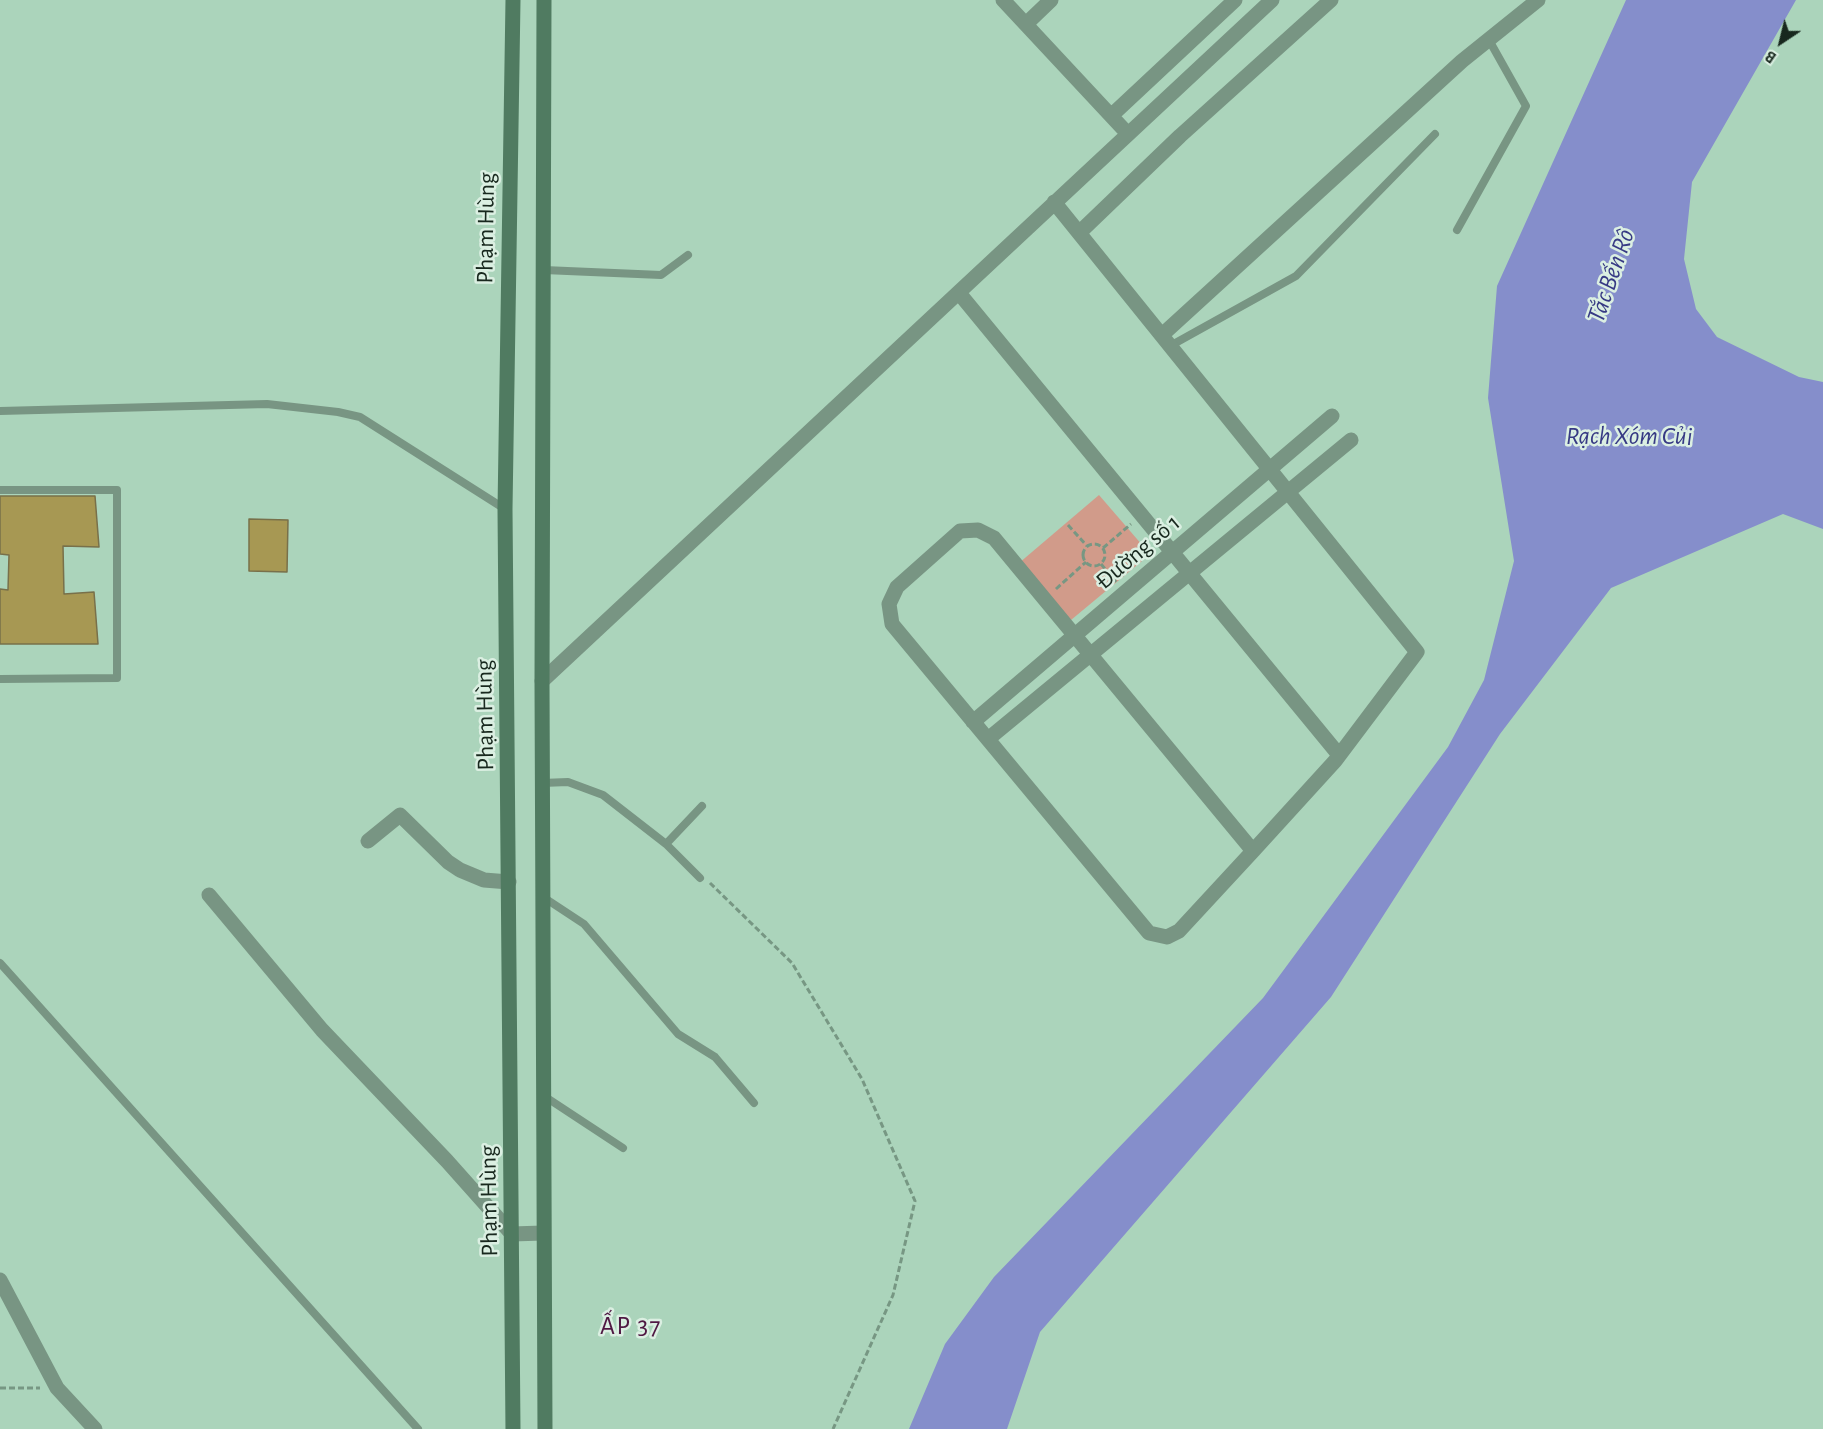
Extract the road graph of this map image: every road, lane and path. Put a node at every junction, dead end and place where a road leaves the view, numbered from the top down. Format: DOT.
graph roads {
  1 [pos="513,0"];
  2 [pos="544,0"];
  3 [pos="1003,0"];
  4 [pos="1051,0"];
  5 [pos="1235,0"];
  6 [pos="1272,0"];
  7 [pos="1331,0"];
  8 [pos="1539,0"];
  9 [pos="1026,24"];
  10 [pos="1489,40"];
  11 [pos="1112,115"];
  12 [pos="1128,134"];
  13 [pos="1435,134"];
  14 [pos="1054,202"];
  15 [pos="1457,230"];
  16 [pos="1079,233"];
  17 [pos="688,255"];
  18 [pos="544,270"];
  19 [pos="959,293"];
  20 [pos="1166,341"];
  21 [pos="0,411"];
  22 [pos="1332,416"];
  23 [pos="1351,440"];
  24 [pos="1270,469"];
  25 [pos="0,490"];
  26 [pos="1288,492"];
  27 [pos="505,509"];
  28 [pos="1142,516"];
  29 [pos="1068,525"];
  30 [pos="1087,546"];
  31 [pos="1103,548"];
  32 [pos="1172,552"];
  33 [pos="1086,562"];
  34 [pos="1101,563"];
  35 [pos="1189,573"];
  36 [pos="1124,593"];
  37 [pos="1046,598"];
  38 [pos="1076,635"];
  39 [pos="1092,653"];
  40 [pos="0,679"];
  41 [pos="542,681"];
  42 [pos="973,722"];
  43 [pos="988,739"];
  44 [pos="1339,755"];
  45 [pos="542,783"];
  46 [pos="702,806"];
  47 [pos="368,841"];
  48 [pos="666,844"];
  49 [pos="1253,851"];
  50 [pos="704,880"];
  51 [pos="509,882"];
  52 [pos="209,895"];
  53 [pos="543,897"];
  54 [pos="0,963"];
  55 [pos="543,1096"];
  56 [pos="754,1103"];
  57 [pos="623,1148"];
  58 [pos="543,1233"];
  59 [pos="512,1234"];
  60 [pos="0,1280"];
  61 [pos="0,1388"];
  62 [pos="57,1388"];
  63 [pos="95,1429"];
  64 [pos="418,1429"];
  65 [pos="513,1429"];
  66 [pos="545,1429"];
  67 [pos="833,1429"];
  1 -- 27 [label="main road, Phạm Hùng"];
  2 -- 18 [label="main road"];
  3 -- 9 [label="street"];
  4 -- 9 [label="street"];
  5 -- 11 [label="street"];
  6 -- 12 [label="street"];
  7 -- 16 [label="street"];
  8 -- 10 [label="street"];
  9 -- 11 [label="street"];
  10 -- 15 [label="lane"];
  10 -- 20 [label="street"];
  11 -- 12 [label="street"];
  12 -- 14 [label="street"];
  13 -- 20 [label="lane"];
  14 -- 16 [label="street"];
  14 -- 19 [label="street"];
  16 -- 20 [label="street"];
  17 -- 18 [label="lane"];
  18 -- 41 [label="main road"];
  19 -- 28 [label="street"];
  19 -- 41 [label="street"];
  20 -- 24 [label="street"];
  21 -- 27 [label="lane"];
  22 -- 24 [label="street, Đường số 1"];
  23 -- 26 [label="street"];
  24 -- 26 [label="street"];
  24 -- 32 [label="street, Đường số 1"];
  25 -- 40 [label="lane"];
  26 -- 35 [label="street"];
  26 -- 44 [label="street"];
  27 -- 51 [label="main road, Phạm Hùng"];
  28 -- 31 [label="path"];
  28 -- 32 [label="street"];
  29 -- 30 [label="path"];
  30 -- 31 [label="path"];
  30 -- 33 [label="path"];
  31 -- 34 [label="path"];
  32 -- 35 [label="street"];
  32 -- 36 [label="street, Đường số 1"];
  33 -- 34 [label="path"];
  33 -- 37 [label="path"];
  34 -- 36 [label="path"];
  35 -- 39 [label="street"];
  35 -- 44 [label="street"];
  36 -- 38 [label="street, Đường số 1"];
  37 -- 38 [label="street"];
  37 -- 42 [label="street"];
  38 -- 39 [label="street"];
  38 -- 42 [label="street, Đường số 1"];
  39 -- 43 [label="street"];
  39 -- 49 [label="street"];
  41 -- 45 [label="main road"];
  42 -- 43 [label="street"];
  43 -- 49 [label="street"];
  44 -- 49 [label="street"];
  45 -- 48 [label="lane"];
  45 -- 53 [label="main road"];
  46 -- 48 [label="lane"];
  47 -- 51 [label="street"];
  48 -- 50 [label="lane"];
  50 -- 67 [label="path"];
  51 -- 59 [label="main road, Phạm Hùng"];
  52 -- 59 [label="street"];
  53 -- 55 [label="main road"];
  53 -- 56 [label="lane"];
  54 -- 64 [label="lane"];
  55 -- 57 [label="lane"];
  55 -- 58 [label="main road"];
  58 -- 59 [label="street"];
  58 -- 66 [label="main road"];
  59 -- 65 [label="main road, Phạm Hùng"];
  60 -- 62 [label="street"];
  61 -- 62 [label="path"];
  62 -- 63 [label="street"];
}
